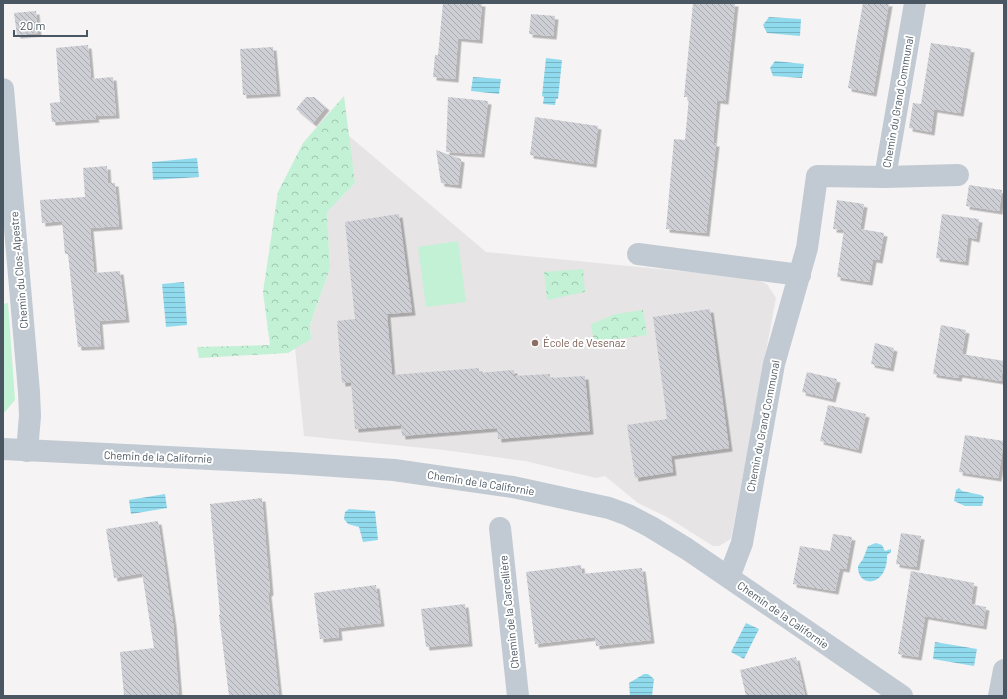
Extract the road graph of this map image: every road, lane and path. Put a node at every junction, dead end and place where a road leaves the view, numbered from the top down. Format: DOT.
graph roads {
  1 [pos="915,3"];
  2 [pos="3,89"];
  3 [pos="958,175"];
  4 [pos="884,176"];
  5 [pos="638,254"];
  6 [pos="800,275"];
  7 [pos="3,450"];
  8 [pos="27,451"];
  9 [pos="500,528"];
  10 [pos="728,577"];
  11 [pos="1004,670"];
  12 [pos="518,696"];
  13 [pos="902,696"];
  14 [pos="999,696"];
  1 -- 4 [label="street, Chemin du Grand Communal"];
  2 -- 8 [label="street, Chemin du Clos-Alpestre"];
  3 -- 4 [label="street"];
  4 -- 6 [label="street, Chemin du Grand Communal"];
  5 -- 6 [label="street"];
  6 -- 10 [label="street, Chemin du Grand Communal"];
  7 -- 8 [label="street, Chemin de la Californie"];
  8 -- 10 [label="street, Chemin de la Californie"];
  9 -- 12 [label="street, Chemin de la Carcellière"];
  10 -- 13 [label="street, Chemin de la Californie"];
  11 -- 14 [label="street"];
}
